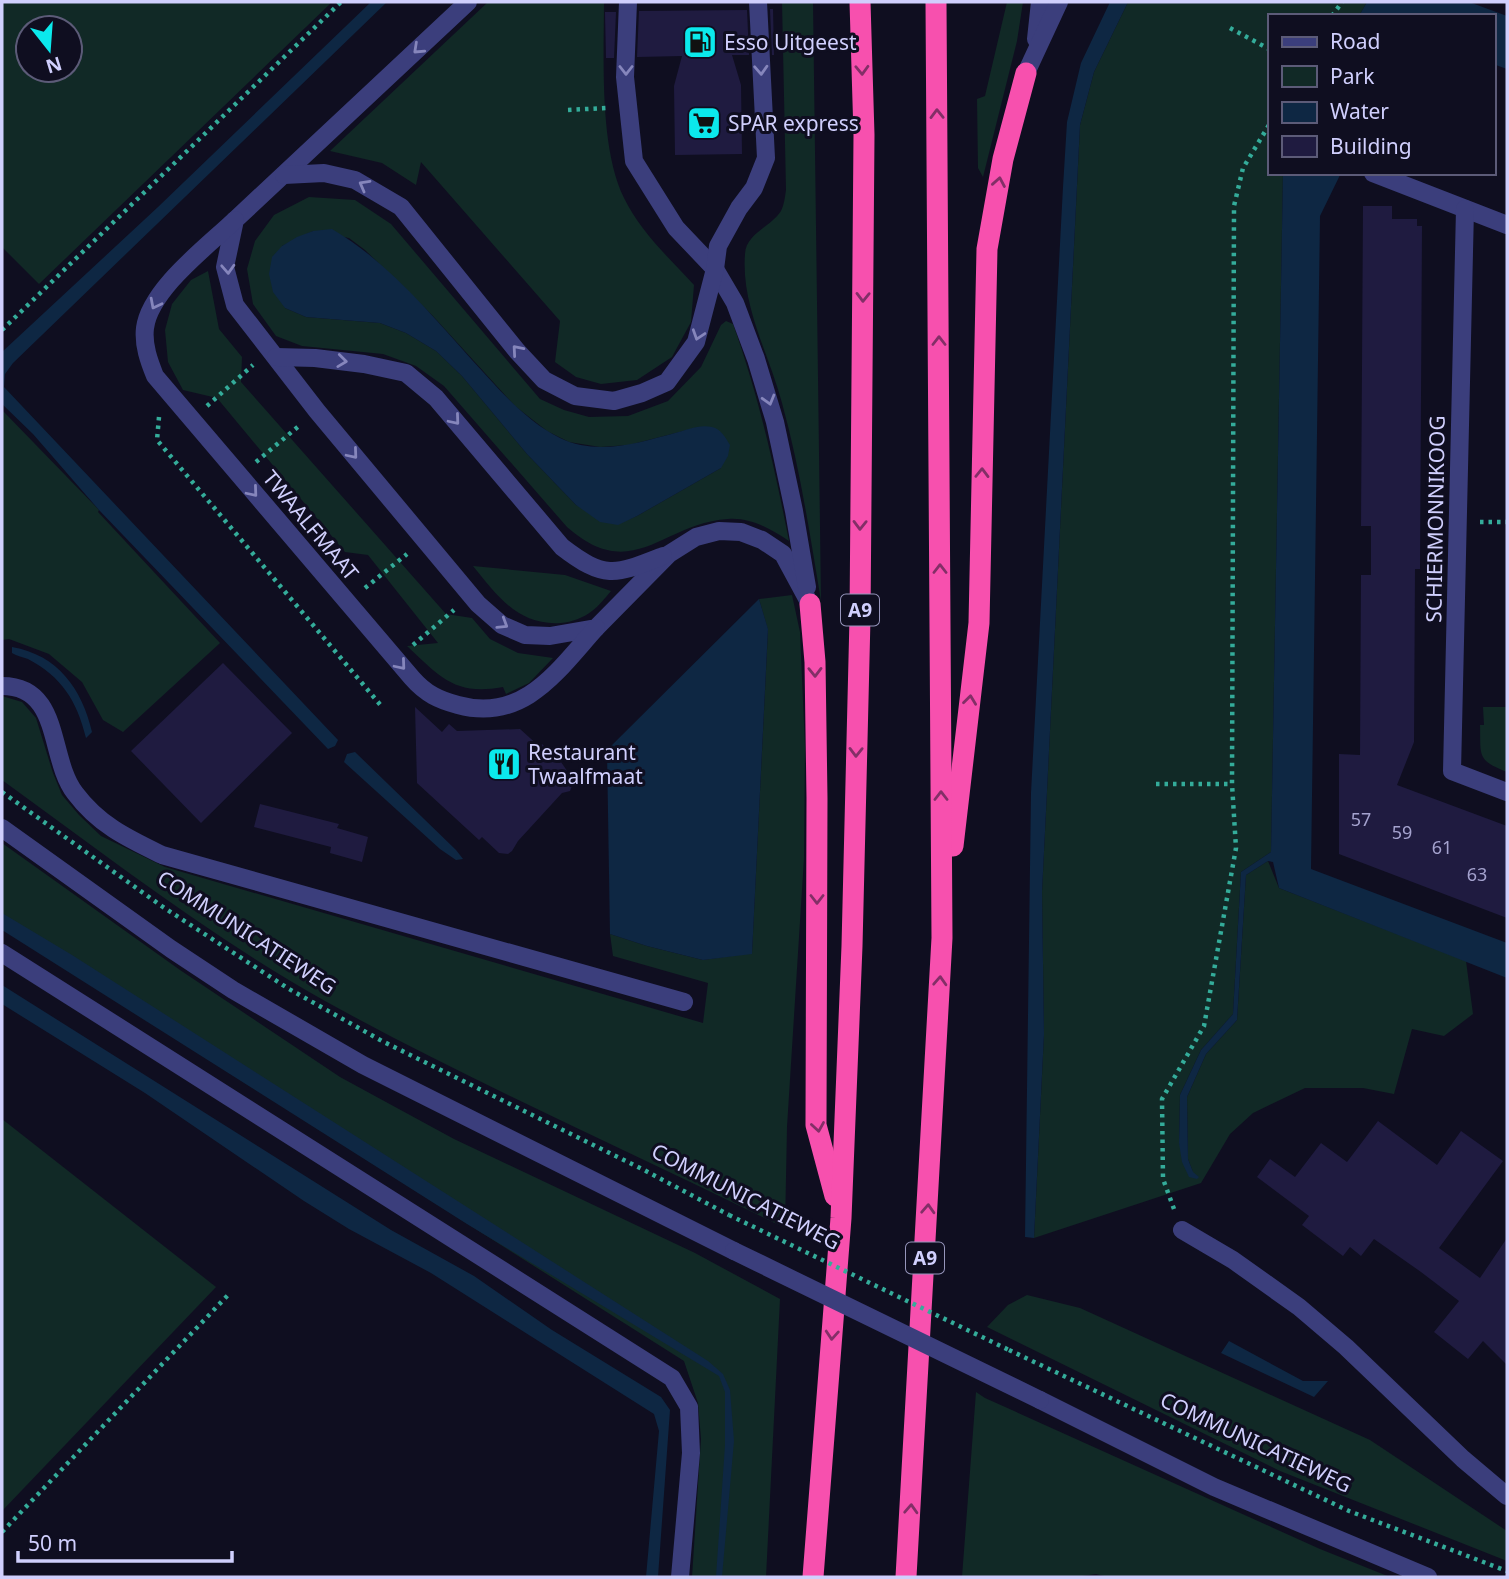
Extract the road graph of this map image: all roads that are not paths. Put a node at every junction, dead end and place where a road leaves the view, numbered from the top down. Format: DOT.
graph roads {
  1 [pos="468,2"];
  2 [pos="628,2"];
  3 [pos="758,2"];
  4 [pos="860,2"];
  5 [pos="936,2"];
  6 [pos="1040,2"];
  7 [pos="1059,2"];
  8 [pos="1026,73"];
  9 [pos="285,175"];
  10 [pos="1378,175"];
  11 [pos="1465,209"];
  12 [pos="236,220"];
  13 [pos="1507,225"];
  14 [pos="715,269"];
  15 [pos="276,357"];
  16 [pos="669,554"];
  17 [pos="810,604"];
  18 [pos="596,628"];
  19 [pos="2,686"];
  20 [pos="1507,792"];
  21 [pos="2,828"];
  22 [pos="942,938"];
  23 [pos="2,953"];
  24 [pos="684,1002"];
  25 [pos="841,1219"];
  26 [pos="1182,1230"];
  27 [pos="1507,1496"];
  28 [pos="680,1577"];
  29 [pos="813,1577"];
  30 [pos="906,1577"];
  31 [pos="1428,1577"];
  1 -- 9 [label="street, TWAALFMAAT / A9, one-way"];
  2 -- 14 [label="street, A9, one-way"];
  3 -- 14 [label="street, one-way"];
  4 -- 25 [label="highway, A9, one-way"];
  22 -- 5 [label="highway, A9, one-way"];
  6 -- 8 [label="street, A9"];
  7 -- 8 [label="street, A9"];
  22 -- 8 [label="highway, A9, one-way"];
  9 -- 12 [label="street, TWAALFMAAT / A9"];
  14 -- 9 [label="street, one-way"];
  10 -- 11 [label="street"];
  11 -- 13 [label="street"];
  11 -- 20 [label="street, SCHIERMONNIKOOG"];
  12 -- 15 [label="street, one-way"];
  12 -- 18 [label="street, TWAALFMAAT / A9, one-way"];
  14 -- 17 [label="street, A9, one-way"];
  15 -- 16 [label="street, TWAALFMAAT / A9, one-way"];
  15 -- 18 [label="street, one-way"];
  16 -- 17 [label="street, TWAALFMAAT / A9"];
  16 -- 18 [label="street, TWAALFMAAT / A9"];
  17 -- 25 [label="highway, A9, one-way"];
  19 -- 24 [label="street, COMMUNICATIEWEG"];
  21 -- 31 [label="street, bridge"];
  30 -- 22 [label="highway, A9, one-way"];
  23 -- 28 [label="street"];
  25 -- 29 [label="highway, A9, one-way"];
  26 -- 27 [label="street"];
}
